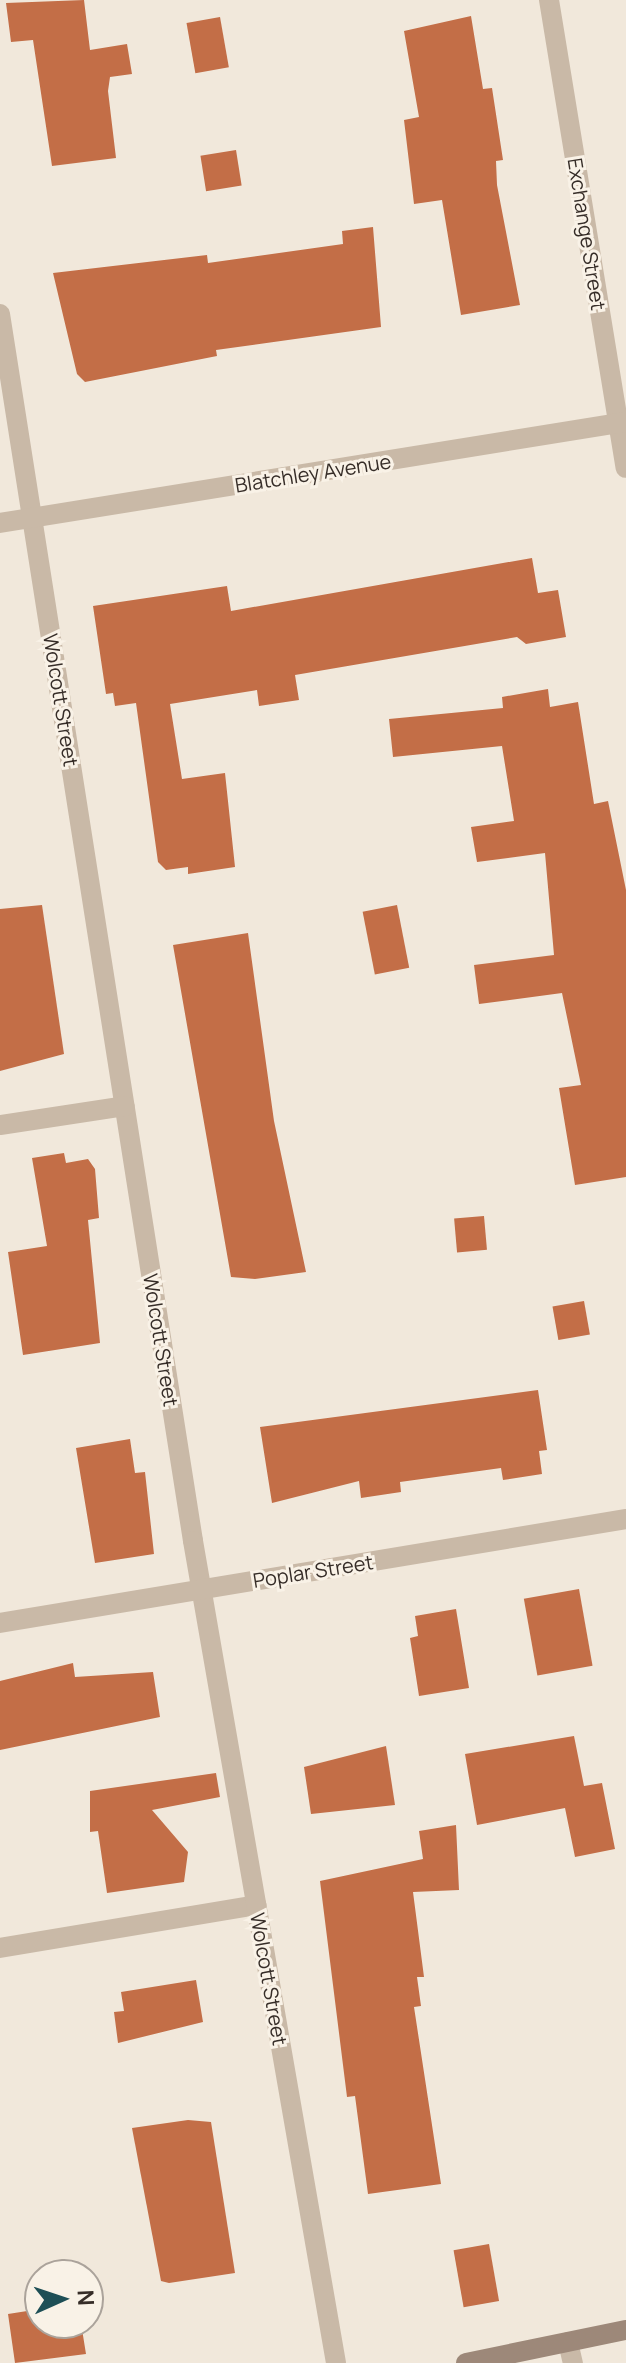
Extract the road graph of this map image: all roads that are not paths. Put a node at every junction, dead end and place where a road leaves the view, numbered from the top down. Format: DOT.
graph roads {
  1 [pos="549,0"];
  2 [pos="0,314"];
  3 [pos="622,423"];
  4 [pos="626,468"];
  5 [pos="34,517"];
  6 [pos="0,523"];
  7 [pos="125,1106"];
  8 [pos="0,1125"];
  9 [pos="626,1519"];
  10 [pos="201,1590"];
  11 [pos="0,1623"];
  12 [pos="256,1905"];
  13 [pos="0,1948"];
  14 [pos="626,2330"];
  15 [pos="568,2342"];
  16 [pos="336,2363"];
  17 [pos="466,2363"];
  18 [pos="573,2363"];
  1 -- 3 [label="street, Exchange Street"];
  2 -- 5 [label="street, Wolcott Street"];
  3 -- 4 [label="street, Exchange Street"];
  3 -- 5 [label="street, Blatchley Avenue"];
  5 -- 6 [label="street, Blatchley Avenue"];
  5 -- 7 [label="street, Wolcott Street"];
  7 -- 8 [label="street"];
  7 -- 10 [label="street, Wolcott Street"];
  9 -- 10 [label="street, Poplar Street"];
  10 -- 11 [label="street, Poplar Street"];
  10 -- 12 [label="street, Wolcott Street"];
  12 -- 13 [label="street"];
  12 -- 16 [label="street, Wolcott Street"];
  14 -- 15 [label="main road"];
  15 -- 17 [label="main road"];
  15 -- 18 [label="street"];
}
